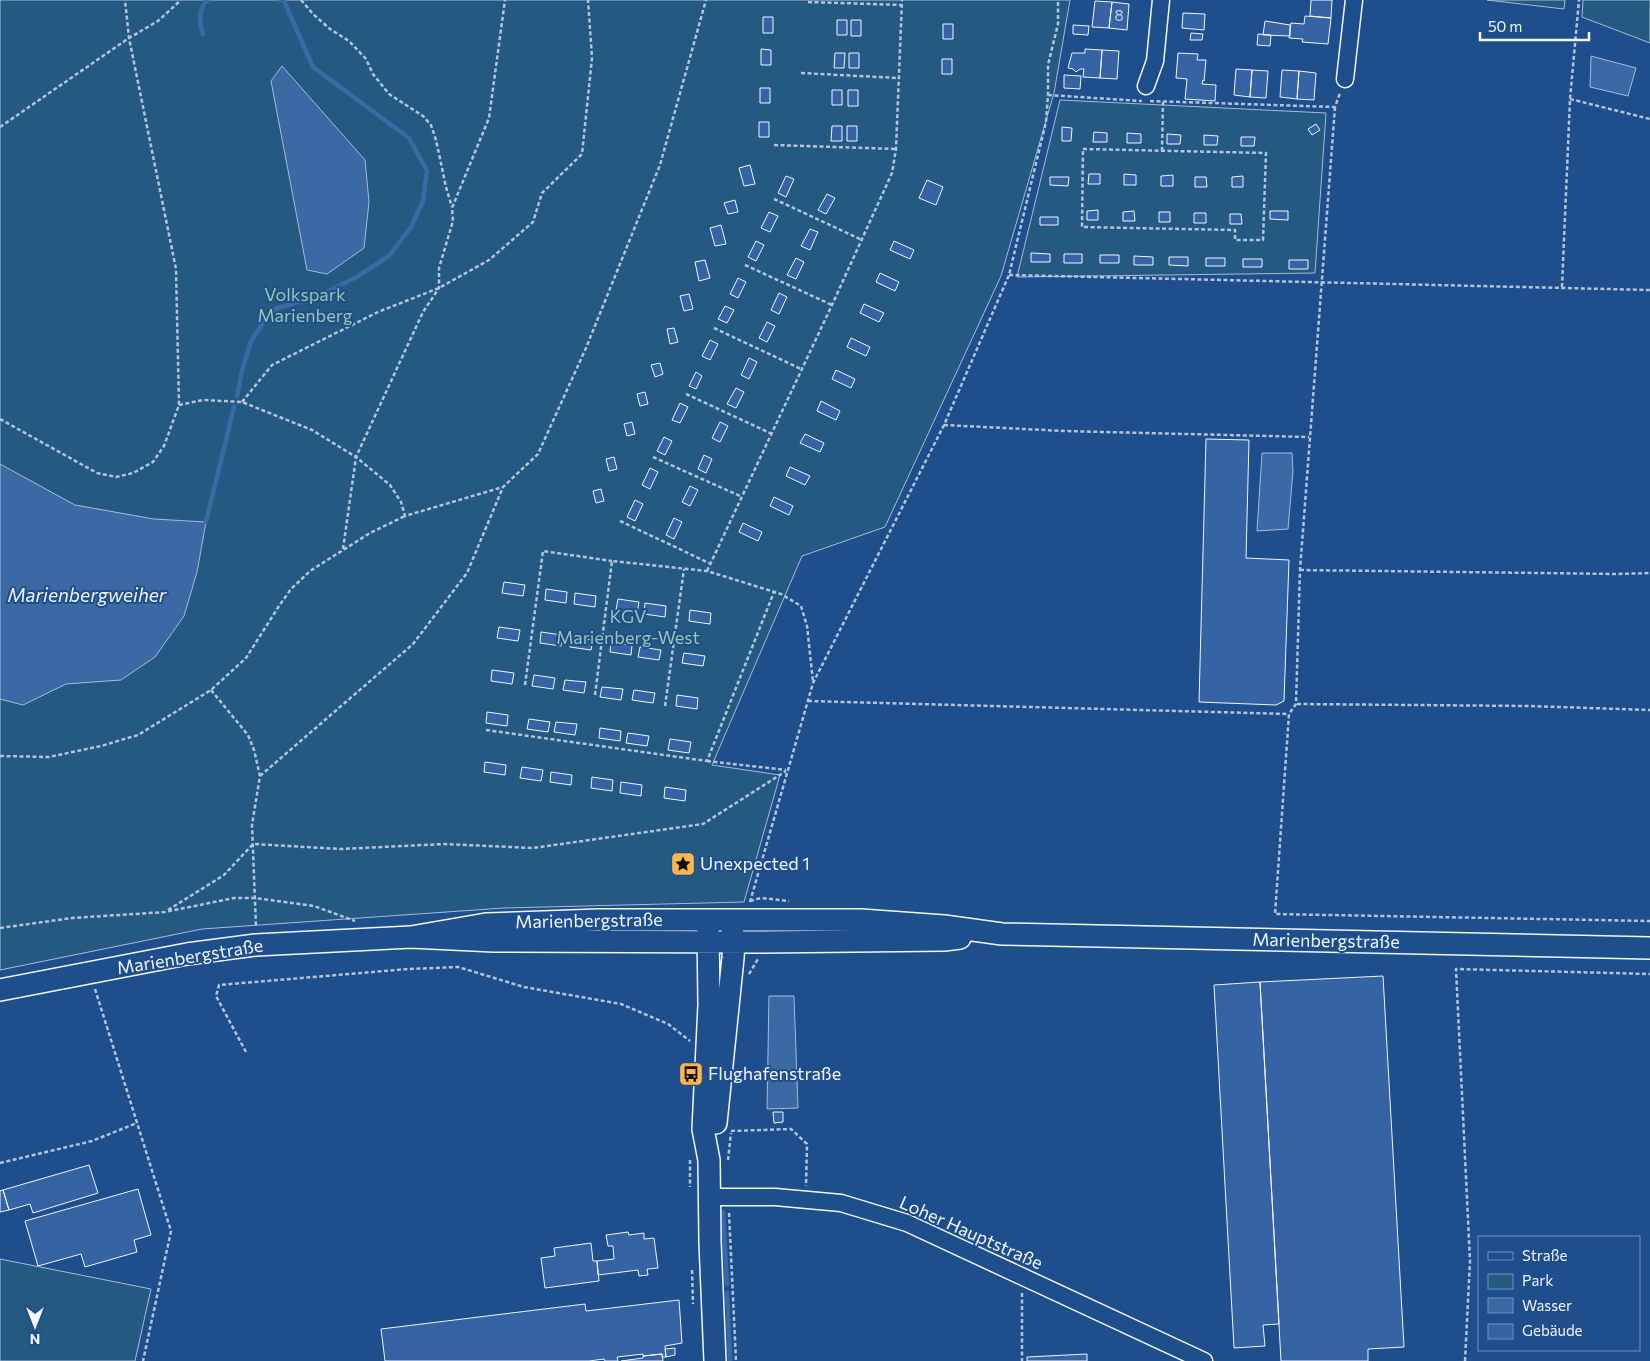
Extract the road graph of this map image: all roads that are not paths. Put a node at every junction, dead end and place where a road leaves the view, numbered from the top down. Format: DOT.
graph roads {
  1 [pos="1161,0"];
  2 [pos="1354,0"];
  3 [pos="1345,79"];
  4 [pos="1146,86"];
  5 [pos="743,914"];
  6 [pos="708,920"];
  7 [pos="1002,934"];
  8 [pos="411,937"];
  9 [pos="708,942"];
  10 [pos="734,942"];
  11 [pos="1650,948"];
  12 [pos="0,990"];
  13 [pos="718,1164"];
  14 [pos="718,1196"];
  15 [pos="715,1361"];
  16 [pos="1204,1361"];
  1 -- 4 [label="street"];
  2 -- 3 [label="street"];
  5 -- 6 [label="main road, Marienbergstraße"];
  5 -- 7 [label="main road, Marienbergstraße"];
  5 -- 10 [label="main road"];
  6 -- 8 [label="main road, Marienbergstraße"];
  6 -- 9 [label="main road"];
  7 -- 10 [label="main road, Marienbergstraße"];
  7 -- 11 [label="main road, Marienbergstraße"];
  8 -- 9 [label="main road, Marienbergstraße"];
  8 -- 12 [label="main road, Marienbergstraße"];
  9 -- 10 [label="main road, Marienbergstraße"];
  9 -- 13 [label="main road"];
  10 -- 13 [label="main road"];
  13 -- 14 [label="main road"];
  14 -- 15 [label="main road"];
  14 -- 16 [label="street, Loher Hauptstraße"];
}
